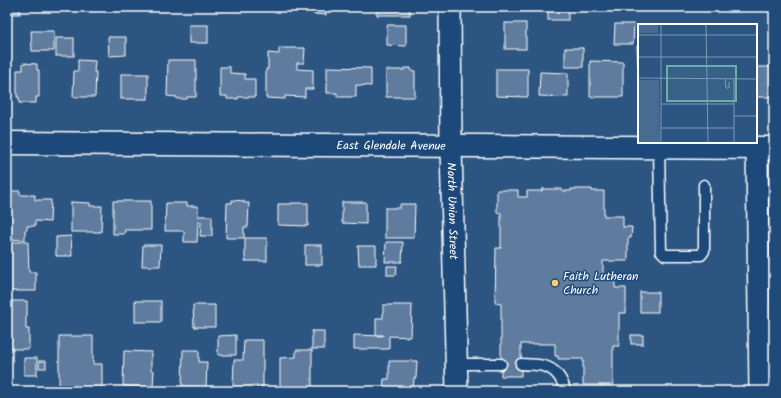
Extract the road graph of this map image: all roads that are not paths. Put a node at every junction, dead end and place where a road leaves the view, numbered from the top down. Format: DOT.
graph roads {
  1 [pos="450,7"];
  2 [pos="7,143"];
  3 [pos="451,147"];
  4 [pos="660,148"];
  5 [pos="766,148"];
  6 [pos="704,185"];
  7 [pos="456,364"];
  8 [pos="501,364"];
  9 [pos="521,364"];
  10 [pos="457,391"];
  11 [pos="565,391"];
  12 [pos="760,391"];
  1 -- 3 [label="street, North Union Street"];
  2 -- 3 [label="street, East Glendale Avenue"];
  3 -- 4 [label="street, East Glendale Avenue"];
  3 -- 7 [label="street, North Union Street"];
  4 -- 5 [label="street, East Glendale Avenue"];
  4 -- 6 [label="lane"];
  5 -- 12 [label="street"];
  7 -- 8 [label="lane"];
  7 -- 10 [label="street, North Union Street"];
  9 -- 11 [label="lane"];
}
